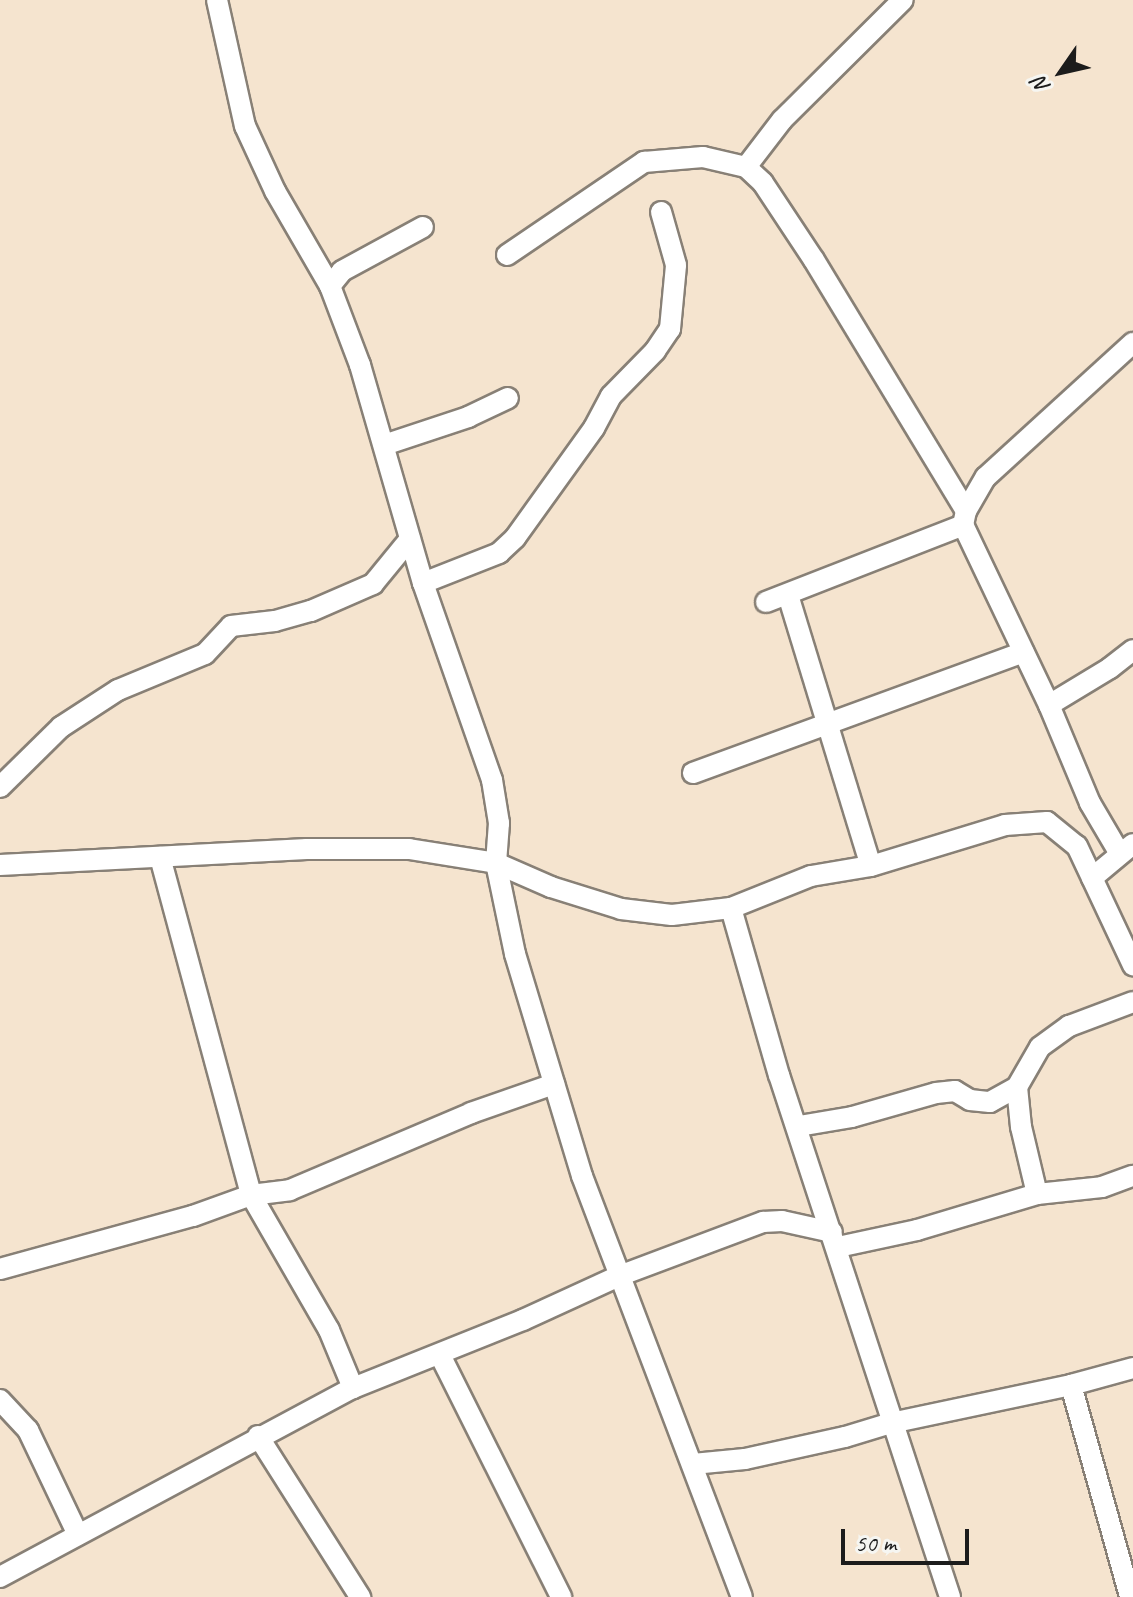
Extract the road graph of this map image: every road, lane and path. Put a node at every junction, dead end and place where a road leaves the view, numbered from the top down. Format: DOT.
graph roads {
  1 [pos="217,0"];
  2 [pos="903,0"];
  3 [pos="746,167"];
  4 [pos="661,212"];
  5 [pos="423,227"];
  6 [pos="507,255"];
  7 [pos="330,286"];
  8 [pos="1133,343"];
  9 [pos="508,398"];
  10 [pos="384,445"];
  11 [pos="965,518"];
  12 [pos="410,539"];
  13 [pos="423,583"];
  14 [pos="788,595"];
  15 [pos="766,602"];
  16 [pos="1133,650"];
  17 [pos="1024,652"];
  18 [pos="1049,705"];
  19 [pos="826,726"];
  20 [pos="693,773"];
  21 [pos="0,787"];
  22 [pos="1127,849"];
  23 [pos="160,857"];
  24 [pos="496,863"];
  25 [pos="0,865"];
  26 [pos="871,866"];
  27 [pos="1092,878"];
  28 [pos="731,908"];
  29 [pos="1133,965"];
  30 [pos="1133,1002"];
  31 [pos="554,1084"];
  32 [pos="1017,1087"];
  33 [pos="799,1126"];
  34 [pos="1133,1176"];
  35 [pos="1037,1194"];
  36 [pos="251,1195"];
  37 [pos="835,1240"];
  38 [pos="0,1269"];
  39 [pos="619,1276"];
  40 [pos="440,1355"];
  41 [pos="1133,1368"];
  42 [pos="1071,1385"];
  43 [pos="353,1388"];
  44 [pos="0,1400"];
  45 [pos="891,1423"];
  46 [pos="258,1436"];
  47 [pos="693,1464"];
  48 [pos="78,1535"];
  49 [pos="0,1577"];
  50 [pos="360,1597"];
  51 [pos="561,1597"];
  52 [pos="742,1597"];
  53 [pos="950,1597"];
  54 [pos="1130,1597"];
  1 -- 7 [label="street"];
  2 -- 3 [label="street"];
  3 -- 6 [label="street"];
  3 -- 11 [label="street"];
  4 -- 13 [label="street"];
  5 -- 7 [label="street"];
  7 -- 10 [label="street"];
  8 -- 11 [label="street"];
  9 -- 10 [label="street"];
  10 -- 12 [label="street"];
  11 -- 14 [label="street"];
  11 -- 17 [label="street"];
  12 -- 13 [label="street"];
  12 -- 21 [label="street"];
  13 -- 24 [label="street"];
  14 -- 15 [label="street"];
  14 -- 19 [label="street"];
  16 -- 18 [label="street"];
  17 -- 18 [label="street"];
  17 -- 19 [label="street"];
  18 -- 22 [label="street"];
  19 -- 20 [label="street"];
  19 -- 26 [label="street"];
  22 -- 27 [label="street"];
  23 -- 24 [label="street"];
  23 -- 25 [label="street"];
  23 -- 36 [label="street"];
  24 -- 28 [label="street"];
  24 -- 31 [label="street"];
  26 -- 27 [label="street"];
  26 -- 28 [label="street"];
  27 -- 29 [label="street"];
  28 -- 33 [label="street"];
  30 -- 32 [label="street"];
  31 -- 36 [label="street"];
  31 -- 39 [label="street"];
  32 -- 33 [label="street"];
  32 -- 35 [label="street"];
  33 -- 37 [label="street"];
  34 -- 35 [label="street"];
  35 -- 37 [label="street"];
  36 -- 38 [label="street"];
  36 -- 43 [label="street"];
  37 -- 39 [label="street"];
  37 -- 45 [label="street"];
  39 -- 40 [label="street"];
  39 -- 47 [label="street"];
  40 -- 43 [label="street"];
  40 -- 51 [label="street"];
  41 -- 42 [label="street"];
  42 -- 45 [label="street"];
  42 -- 54 [label="street"];
  43 -- 46 [label="street"];
  44 -- 48 [label="street"];
  45 -- 47 [label="street"];
  45 -- 53 [label="street"];
  46 -- 48 [label="street"];
  46 -- 50 [label="street"];
  47 -- 52 [label="street"];
  48 -- 49 [label="street"];
}
